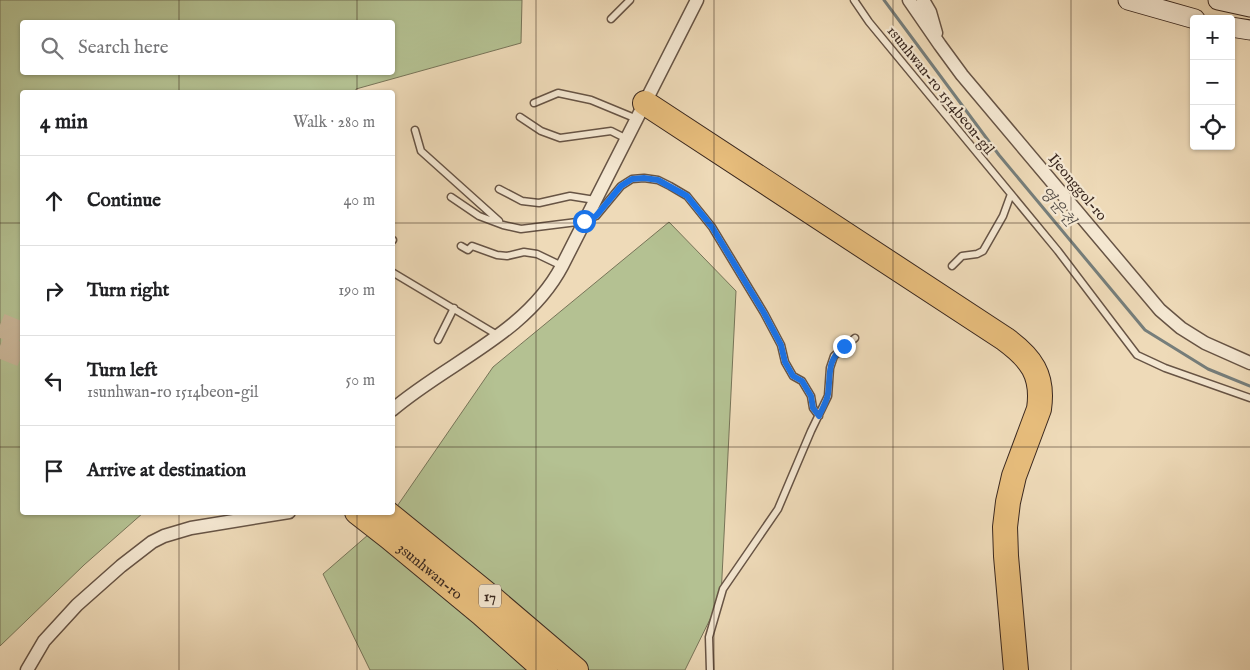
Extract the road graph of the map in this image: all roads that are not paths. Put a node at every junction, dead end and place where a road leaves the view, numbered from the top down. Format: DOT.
graph roads {
  1 [pos="630,0"];
  2 [pos="697,0"];
  3 [pos="854,0"];
  4 [pos="909,0"];
  5 [pos="923,0"];
  6 [pos="1128,0"];
  7 [pos="1218,0"];
  8 [pos="1250,8"];
  9 [pos="1190,18"];
  10 [pos="611,19"];
  11 [pos="1235,28"];
  12 [pos="1250,30"];
  13 [pos="940,46"];
  14 [pos="534,103"];
  15 [pos="641,111"];
  16 [pos="520,117"];
  17 [pos="415,130"];
  18 [pos="627,139"];
  19 [pos="498,189"];
  20 [pos="1011,194"];
  21 [pos="452,197"];
  22 [pos="596,200"];
  23 [pos="584,221"];
  24 [pos="503,225"];
  25 [pos="461,246"];
  26 [pos="562,266"];
  27 [pos="952,266"];
  28 [pos="395,274"];
  29 [pos="454,308"];
  30 [pos="499,336"];
  31 [pos="855,338"];
  32 [pos="438,340"];
  33 [pos="1250,363"];
  34 [pos="1250,398"];
  35 [pos="395,408"];
  36 [pos="819,416"];
  37 [pos="271,515"];
  38 [pos="366,515"];
  39 [pos="392,524"];
  40 [pos="551,662"];
  41 [pos="27,670"];
  42 [pos="578,670"];
  43 [pos="710,670"];
  44 [pos="1005,670"];
  45 [pos="1016,670"];
  1 -- 10 [label="lane"];
  2 -- 15 [label="street"];
  3 -- 20 [label="lane, 1sunhwan-ro 1514beon-gil"];
  4 -- 13 [label="street, Ijeonggol-ro"];
  5 -- 13 [label="street"];
  6 -- 9 [label="street"];
  7 -- 8 [label="street"];
  11 -- 12 [label="street"];
  13 -- 33 [label="street, Ijeonggol-ro"];
  14 -- 15 [label="lane"];
  15 -- 18 [label="street"];
  15 -- 44 [label="highway"];
  15 -- 45 [label="highway"];
  16 -- 18 [label="lane"];
  17 -- 24 [label="lane"];
  18 -- 22 [label="street"];
  19 -- 22 [label="lane"];
  20 -- 27 [label="lane"];
  20 -- 34 [label="lane, 1sunhwan-ro 1514beon-gil"];
  21 -- 24 [label="lane"];
  22 -- 23 [label="street"];
  23 -- 24 [label="lane"];
  23 -- 26 [label="street"];
  23 -- 36 [label="lane"];
  25 -- 26 [label="lane"];
  26 -- 30 [label="street"];
  28 -- 29 [label="lane"];
  29 -- 30 [label="lane"];
  29 -- 32 [label="lane"];
  30 -- 35 [label="street"];
  31 -- 36 [label="lane"];
  36 -- 43 [label="lane"];
  37 -- 41 [label="street"];
  38 -- 39 [label="highway, 3sunhwan-ro / 17"];
  39 -- 40 [label="highway, 3sunhwan-ro / 17"];
  40 -- 42 [label="highway, 3sunhwan-ro"];
}
